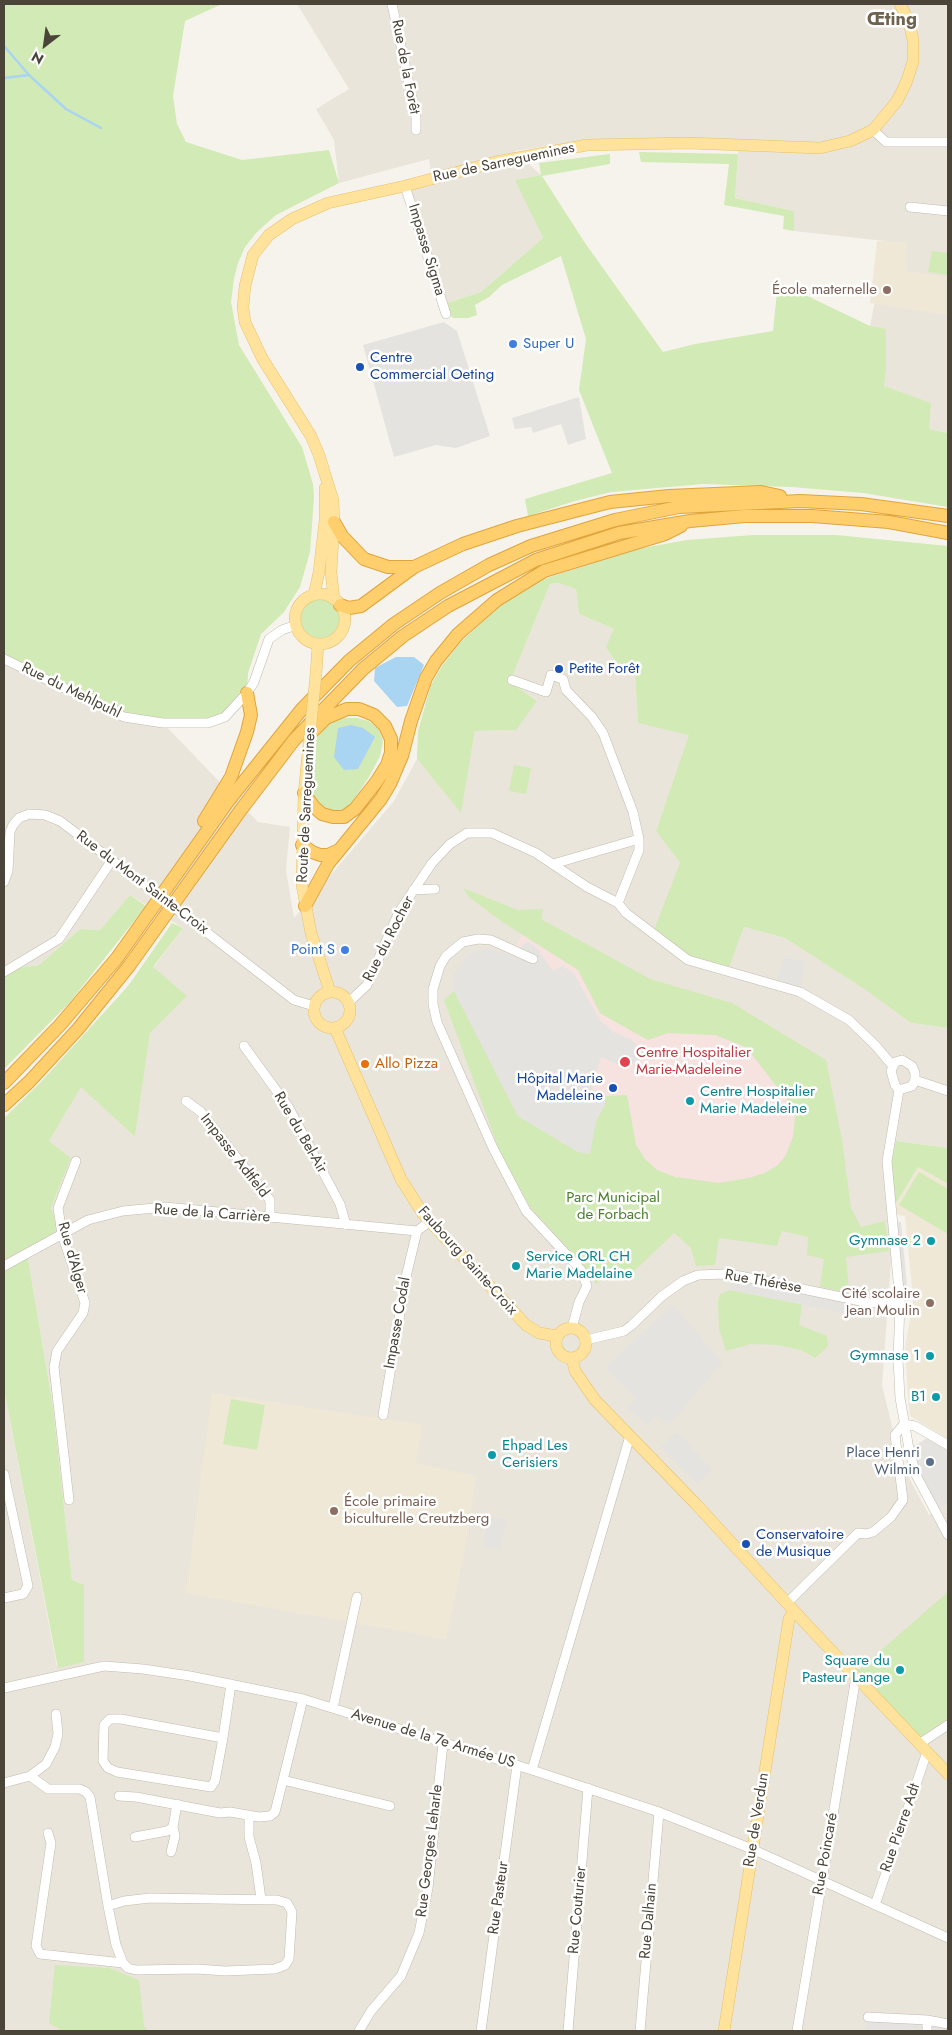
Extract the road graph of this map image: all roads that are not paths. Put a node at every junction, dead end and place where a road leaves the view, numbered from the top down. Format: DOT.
graph roads {
  1 [pos="392,4"];
  2 [pos="900,4"];
  3 [pos="416,130"];
  4 [pos="873,130"];
  5 [pos="948,142"];
  6 [pos="406,186"];
  7 [pos="910,207"];
  8 [pos="948,211"];
  9 [pos="446,314"];
  10 [pos="800,501"];
  11 [pos="948,516"];
  12 [pos="330,521"];
  13 [pos="690,521"];
  14 [pos="948,532"];
  15 [pos="414,567"];
  16 [pos="314,596"];
  17 [pos="337,602"];
  18 [pos="296,625"];
  19 [pos="318,644"];
  20 [pos="4,659"];
  21 [pos="512,680"];
  22 [pos="247,692"];
  23 [pos="294,740"];
  24 [pos="304,793"];
  25 [pos="639,839"];
  26 [pos="302,845"];
  27 [pos="339,850"];
  28 [pos="112,860"];
  29 [pos="553,864"];
  30 [pos="182,866"];
  31 [pos="423,875"];
  32 [pos="4,882"];
  33 [pos="413,890"];
  34 [pos="618,904"];
  35 [pos="305,906"];
  36 [pos="533,959"];
  37 [pos="4,972"];
  38 [pos="330,992"];
  39 [pos="348,1004"];
  40 [pos="314,1006"];
  41 [pos="335,1028"];
  42 [pos="244,1046"];
  43 [pos="892,1065"];
  44 [pos="915,1080"];
  45 [pos="4,1083"];
  46 [pos="899,1090"];
  47 [pos="948,1092"];
  48 [pos="186,1101"];
  49 [pos="4,1105"];
  50 [pos="76,1161"];
  51 [pos="270,1218"];
  52 [pos="429,1222"];
  53 [pos="346,1225"];
  54 [pos="417,1232"];
  55 [pos="62,1234"];
  56 [pos="4,1266"];
  57 [pos="900,1302"];
  58 [pos="572,1328"];
  59 [pos="557,1336"];
  60 [pos="586,1340"];
  61 [pos="572,1358"];
  62 [pos="383,1415"];
  63 [pos="904,1424"];
  64 [pos="630,1436"];
  65 [pos="948,1445"];
  66 [pos="4,1474"];
  67 [pos="68,1500"];
  68 [pos="7,1510"];
  69 [pos="948,1535"];
  70 [pos="357,1597"];
  71 [pos="4,1598"];
  72 [pos="790,1607"];
  73 [pos="856,1677"];
  74 [pos="231,1684"];
  75 [pos="4,1688"];
  76 [pos="303,1699"];
  77 [pos="333,1708"];
  78 [pos="56,1714"];
  79 [pos="948,1725"];
  80 [pos="223,1738"];
  81 [pos="443,1743"];
  82 [pos="923,1748"];
  83 [pos="517,1765"];
  84 [pos="532,1770"];
  85 [pos="948,1774"];
  86 [pos="30,1776"];
  87 [pos="283,1780"];
  88 [pos="4,1783"];
  89 [pos="588,1788"];
  90 [pos="119,1796"];
  91 [pos="176,1804"];
  92 [pos="390,1806"];
  93 [pos="659,1812"];
  94 [pos="249,1816"];
  95 [pos="173,1827"];
  96 [pos="48,1833"];
  97 [pos="135,1836"];
  98 [pos="752,1849"];
  99 [pos="172,1852"];
  100 [pos="822,1880"];
  101 [pos="260,1899"];
  102 [pos="875,1904"];
  103 [pos="108,1906"];
  104 [pos="948,1938"];
  105 [pos="123,1963"];
  106 [pos="868,2017"];
  107 [pos="927,2020"];
  108 [pos="948,2024"];
  109 [pos="359,2031"];
  110 [pos="481,2031"];
  111 [pos="568,2031"];
  112 [pos="640,2031"];
  113 [pos="724,2031"];
  114 [pos="797,2031"];
  115 [pos="927,2031"];
  1 -- 3 [label="street, Rue de la Forêt"];
  2 -- 4 [label="main road, Rue de Sarreguemines"];
  4 -- 5 [label="street"];
  4 -- 6 [label="main road, Rue de Sarreguemines"];
  6 -- 9 [label="street, Impasse Sigma"];
  6 -- 12 [label="main road, Rue de Sarreguemines"];
  7 -- 8 [label="street"];
  10 -- 11 [label="highway"];
  10 -- 15 [label="highway"];
  10 -- 30 [label="highway"];
  12 -- 15 [label="highway"];
  12 -- 16 [label="main road"];
  12 -- 17 [label="main road"];
  13 -- 14 [label="highway"];
  13 -- 23 [label="highway"];
  13 -- 27 [label="highway"];
  15 -- 17 [label="highway"];
  16 -- 17 [label="main road"];
  16 -- 18 [label="main road"];
  17 -- 19 [label="main road"];
  18 -- 19 [label="main road"];
  18 -- 22 [label="street, Rue du Mehlpuhl"];
  19 -- 24 [label="main road, Route de Sarreguemines, bridge"];
  20 -- 22 [label="street, Rue du Mehlpuhl"];
  21 -- 25 [label="street"];
  22 -- 30 [label="highway"];
  23 -- 24 [label="highway"];
  23 -- 49 [label="highway"];
  24 -- 26 [label="main road, Route de Sarreguemines"];
  25 -- 29 [label="street"];
  25 -- 34 [label="street"];
  26 -- 27 [label="highway"];
  26 -- 35 [label="main road, Route de Sarreguemines"];
  27 -- 35 [label="highway"];
  28 -- 32 [label="street, Rue du Mont Sainte-Croix"];
  28 -- 37 [label="street"];
  28 -- 40 [label="street, Rue du Mont Sainte-Croix, bridge"];
  29 -- 31 [label="street, Rue du Rocher"];
  29 -- 34 [label="street, Rue du Rocher"];
  30 -- 45 [label="highway"];
  31 -- 33 [label="street, Rue du Rocher"];
  31 -- 33 [label="street"];
  33 -- 39 [label="street, Rue du Rocher"];
  34 -- 43 [label="street, Rue du Rocher"];
  35 -- 38 [label="main road, Route de Sarreguemines"];
  36 -- 58 [label="street"];
  38 -- 39 [label="main road"];
  38 -- 40 [label="main road"];
  39 -- 41 [label="main road"];
  40 -- 41 [label="main road"];
  41 -- 52 [label="main road, Faubourg Sainte-Croix"];
  42 -- 53 [label="street, Rue du Bel-Air"];
  43 -- 44 [label="street"];
  43 -- 46 [label="street"];
  44 -- 46 [label="street"];
  44 -- 47 [label="street"];
  46 -- 57 [label="street"];
  48 -- 51 [label="street, Impasse Adtfeld"];
  50 -- 55 [label="street, Rue d'Alger"];
  51 -- 53 [label="street, Rue de la Carrière"];
  51 -- 55 [label="street, Rue de la Carrière"];
  52 -- 54 [label="street"];
  52 -- 59 [label="main road, Faubourg Sainte-Croix"];
  53 -- 54 [label="street, Rue de la Carrière"];
  54 -- 62 [label="street, Impasse Codal"];
  55 -- 56 [label="street, Rue de la Carrière"];
  55 -- 67 [label="street, Rue d'Alger"];
  57 -- 60 [label="street, Rue Thérèse"];
  57 -- 63 [label="street"];
  58 -- 59 [label="main road"];
  58 -- 60 [label="main road"];
  59 -- 61 [label="main road"];
  60 -- 61 [label="main road"];
  61 -- 64 [label="main road"];
  63 -- 65 [label="street"];
  63 -- 69 [label="street"];
  63 -- 72 [label="street"];
  64 -- 72 [label="main road"];
  64 -- 84 [label="street"];
  66 -- 68 [label="street"];
  68 -- 71 [label="street"];
  70 -- 77 [label="street"];
  72 -- 73 [label="main road"];
  72 -- 98 [label="main road, Rue de Verdun"];
  73 -- 82 [label="main road"];
  73 -- 100 [label="street, Rue Poincaré"];
  74 -- 75 [label="street, Avenue de la 7e Armée US"];
  74 -- 76 [label="street, Avenue de la 7e Armée US"];
  74 -- 80 [label="street"];
  76 -- 77 [label="street, Avenue de la 7e Armée US"];
  76 -- 87 [label="street"];
  77 -- 81 [label="street, Avenue de la 7e Armée US"];
  78 -- 86 [label="street"];
  79 -- 82 [label="street"];
  80 -- 80 [label="street"];
  81 -- 83 [label="street, Avenue de la 7e Armée US"];
  81 -- 109 [label="street, Rue Georges Leharle"];
  82 -- 85 [label="main road"];
  82 -- 102 [label="street, Rue Pierre Adt"];
  83 -- 84 [label="street, Avenue de la 7e Armée US"];
  83 -- 110 [label="street, Rue Pasteur"];
  84 -- 89 [label="street, Avenue de la 7e Armée US"];
  86 -- 88 [label="street"];
  86 -- 103 [label="street"];
  87 -- 92 [label="street"];
  87 -- 94 [label="street"];
  89 -- 93 [label="street, Avenue de la 7e Armée US"];
  89 -- 111 [label="street, Rue Couturier"];
  90 -- 91 [label="street"];
  91 -- 94 [label="street"];
  91 -- 95 [label="street"];
  93 -- 98 [label="street, Avenue de la 7e Armée US"];
  93 -- 112 [label="street, Rue Dalhain"];
  94 -- 101 [label="street"];
  95 -- 97 [label="street"];
  95 -- 99 [label="street"];
  96 -- 105 [label="street"];
  98 -- 100 [label="street, Avenue de la 7e Armée US"];
  98 -- 113 [label="main road, Rue de Verdun"];
  100 -- 102 [label="street, Avenue de la 7e Armée US"];
  100 -- 114 [label="street, Rue Poincaré"];
  101 -- 103 [label="street"];
  101 -- 105 [label="street"];
  102 -- 104 [label="street, Avenue de la 7e Armée US"];
  103 -- 105 [label="street"];
  106 -- 107 [label="street"];
  107 -- 108 [label="street"];
  107 -- 115 [label="street"];
}
